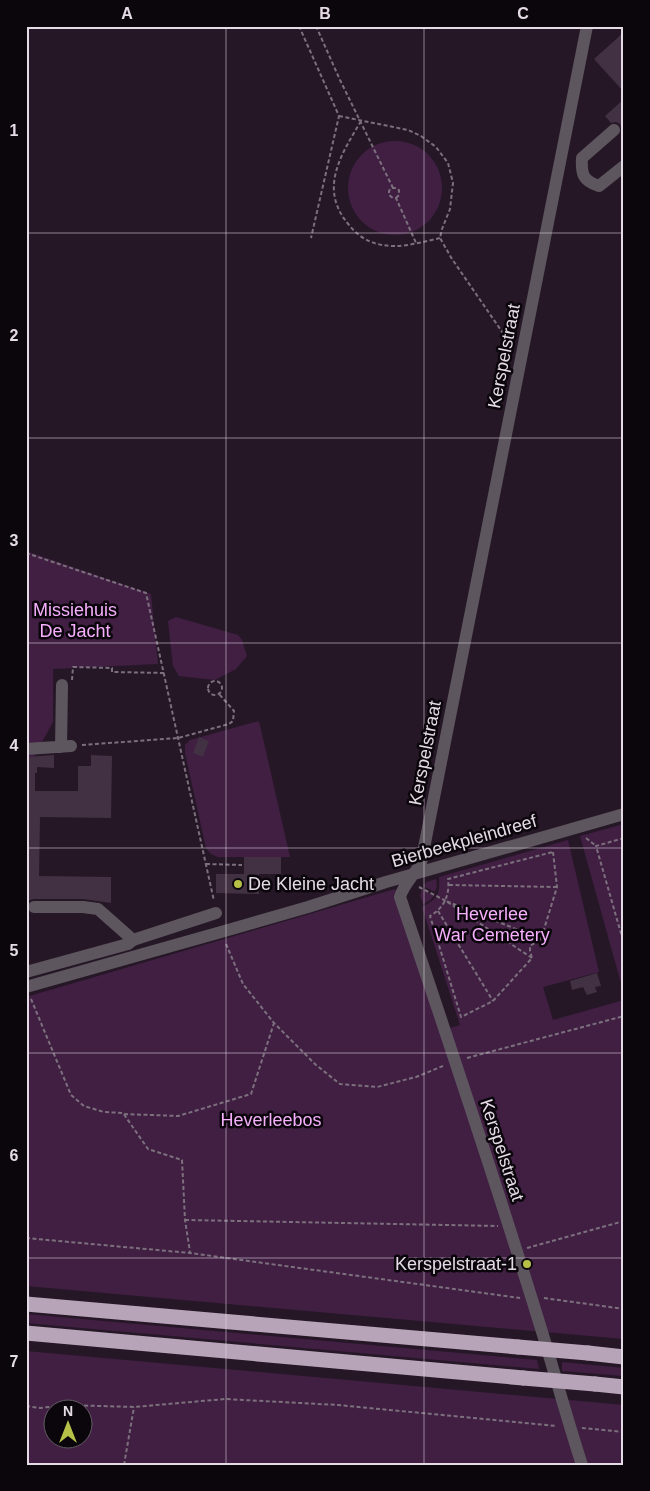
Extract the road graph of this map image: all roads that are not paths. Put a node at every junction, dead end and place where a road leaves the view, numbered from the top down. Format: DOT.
graph roads {
  1 [pos="587,26"];
  2 [pos="614,130"];
  3 [pos="624,166"];
  4 [pos="67,686"];
  5 [pos="26,750"];
  6 [pos="624,814"];
  7 [pos="412,877"];
  8 [pos="34,907"];
  9 [pos="216,913"];
  10 [pos="133,940"];
  11 [pos="26,972"];
  12 [pos="26,987"];
  13 [pos="26,1304"];
  14 [pos="26,1333"];
  15 [pos="624,1357"];
  16 [pos="624,1387"];
  17 [pos="582,1465"];
  1 -- 7 [label="street, Kerspelstraat"];
  2 -- 3 [label="street"];
  4 -- 5 [label="street"];
  6 -- 7 [label="street, Bierbeekpleindreef"];
  7 -- 12 [label="street, Bierbeekpleindreef"];
  7 -- 17 [label="street, Kerspelstraat"];
  8 -- 10 [label="street"];
  9 -- 10 [label="street"];
  10 -- 11 [label="street"];
  13 -- 15 [label="highway, bridge"];
  14 -- 16 [label="highway, bridge"];
}
